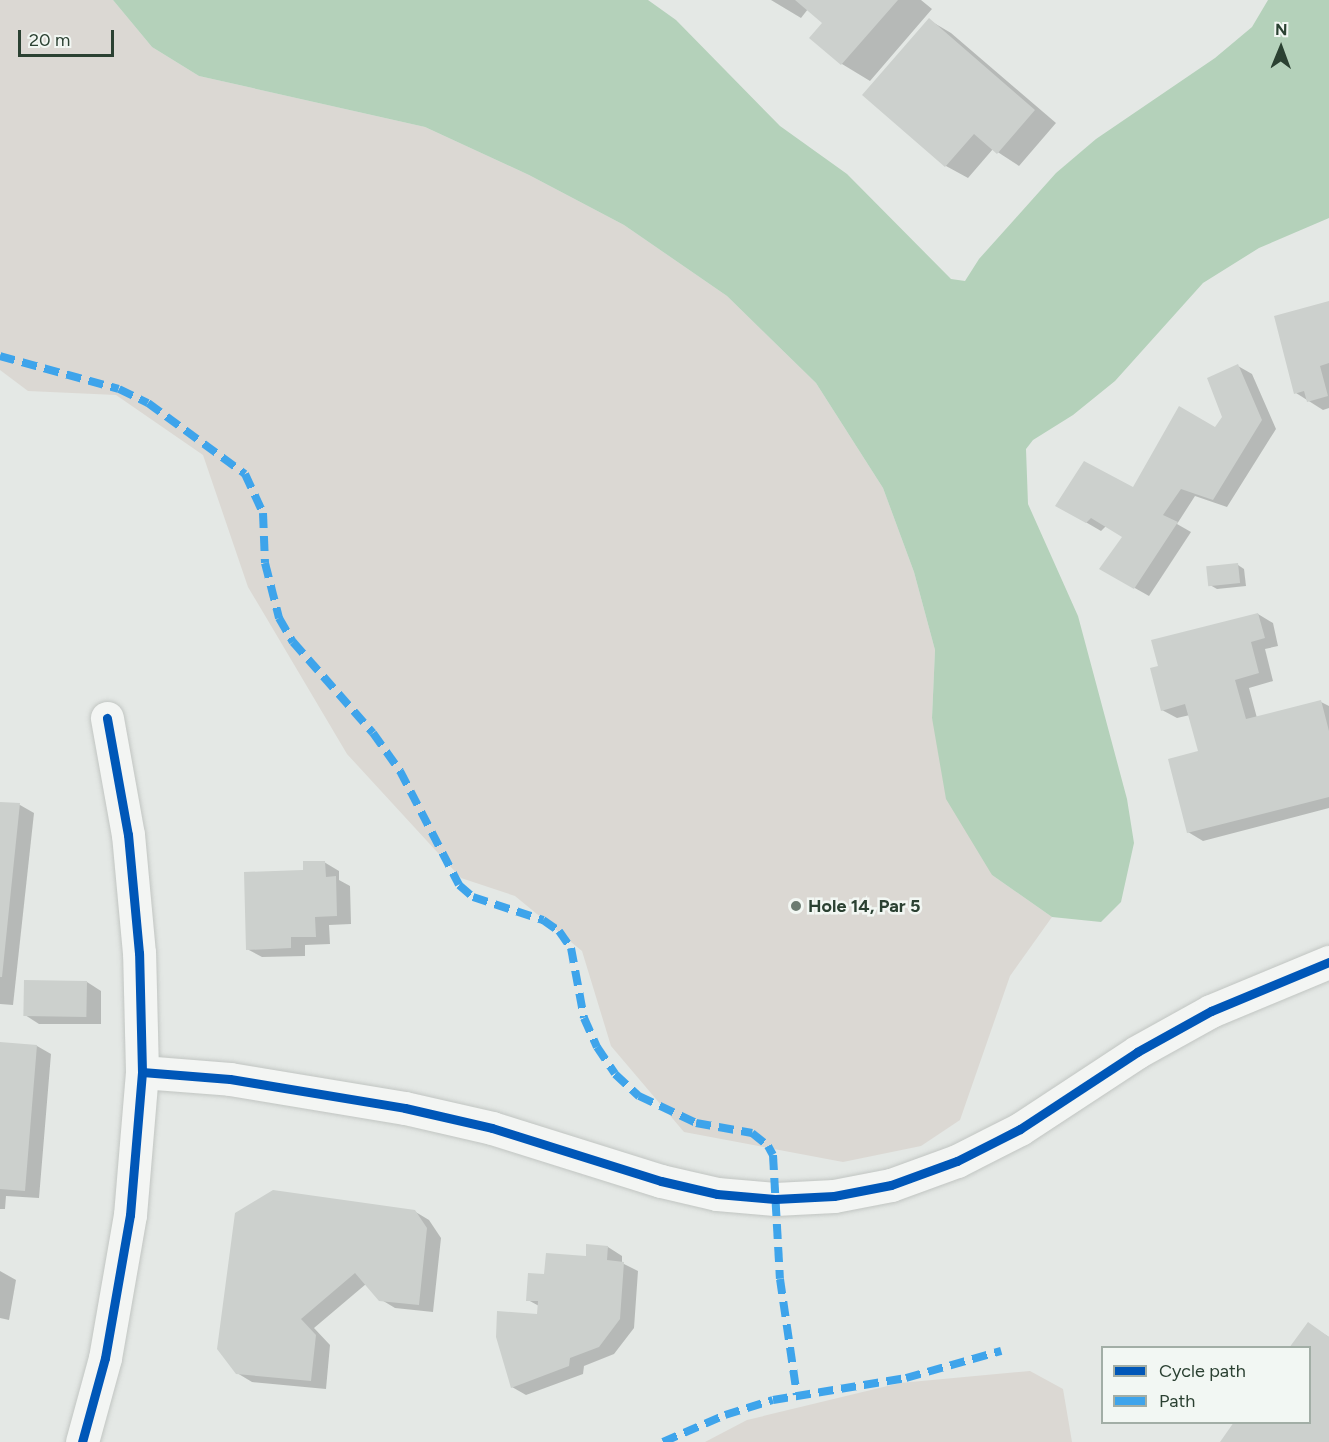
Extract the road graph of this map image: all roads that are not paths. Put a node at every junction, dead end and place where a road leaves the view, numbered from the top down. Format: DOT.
graph roads {
  1 [pos="107,718"];
  2 [pos="1329,962"];
  3 [pos="141,1072"];
  4 [pos="82,1442"];
  1 -- 3 [label="street"];
  2 -- 3 [label="street"];
  3 -- 4 [label="street"];
}
